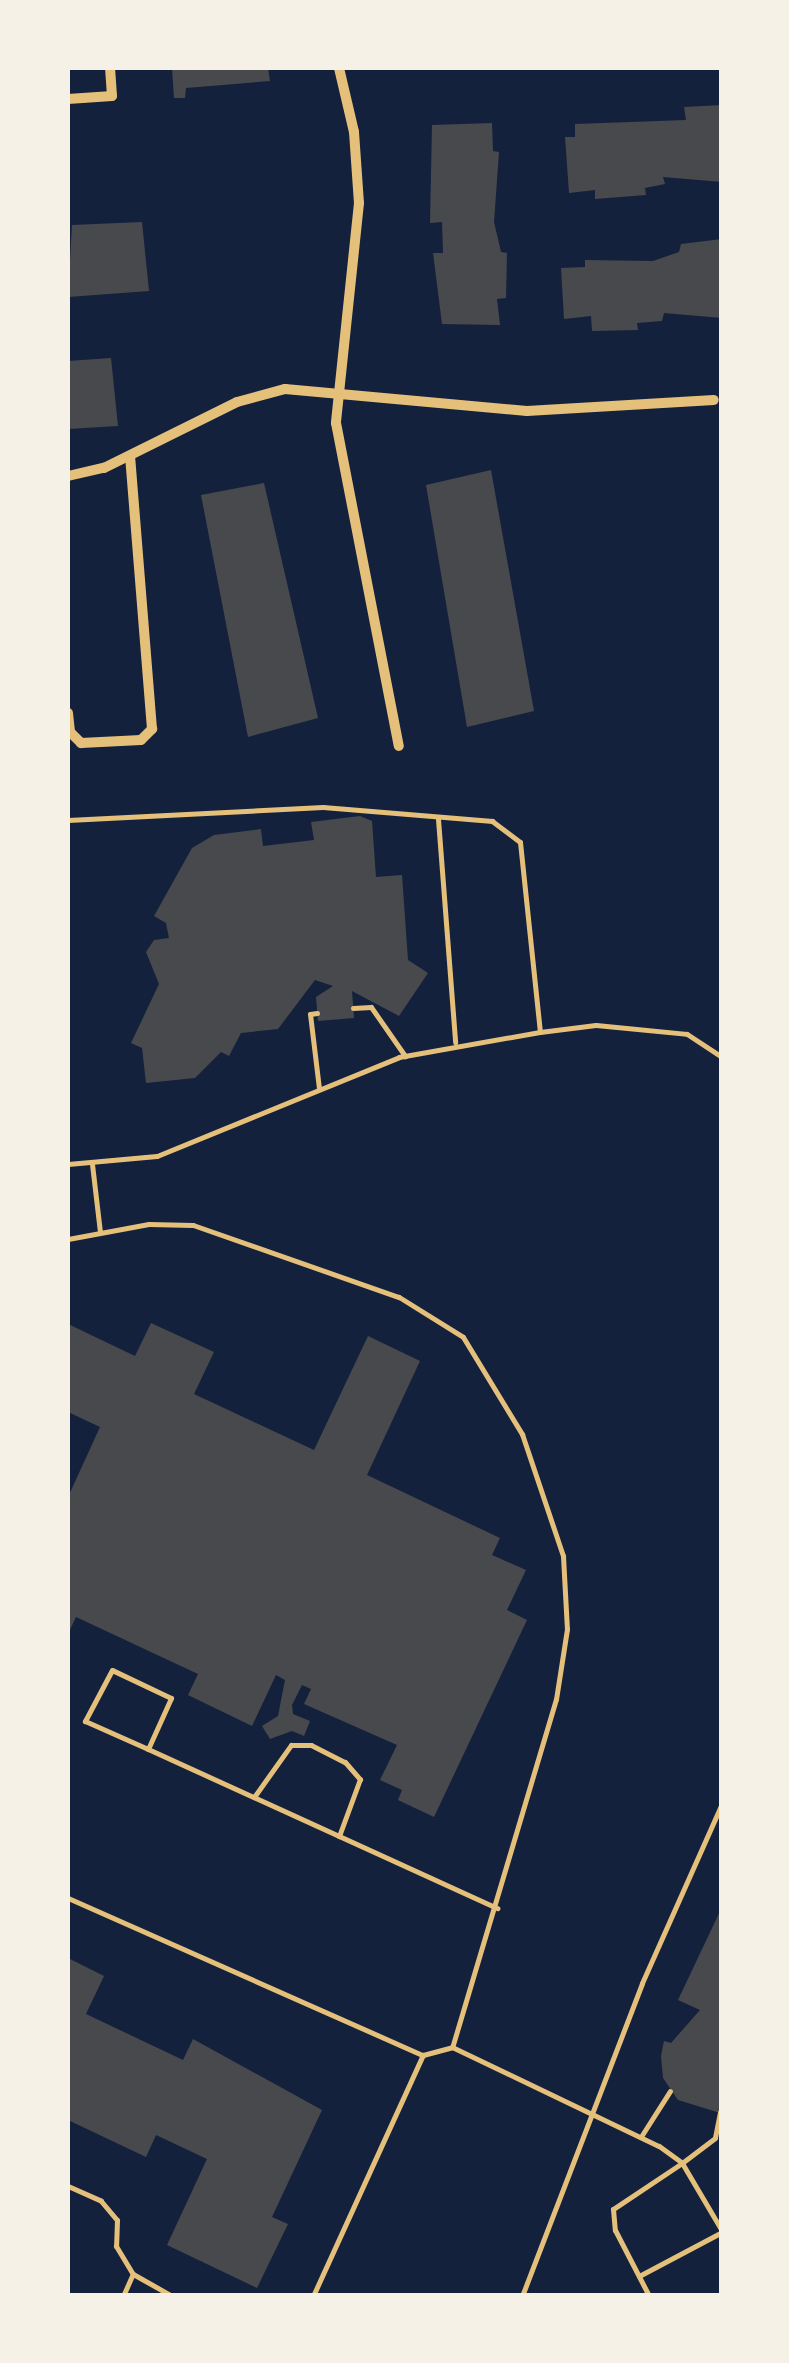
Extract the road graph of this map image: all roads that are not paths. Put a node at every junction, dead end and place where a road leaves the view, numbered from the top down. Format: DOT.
graph roads {
  1 [pos="110,68"];
  2 [pos="339,68"];
  3 [pos="68,99"];
  4 [pos="336,396"];
  5 [pos="714,400"];
  6 [pos="130,456"];
  7 [pos="68,476"];
  8 [pos="68,714"];
  9 [pos="398,746"];
  10 [pos="438,819"];
  11 [pos="68,820"];
  12 [pos="353,1008"];
  13 [pos="318,1013"];
  14 [pos="540,1032"];
  15 [pos="456,1042"];
  16 [pos="405,1056"];
  17 [pos="722,1056"];
  18 [pos="320,1088"];
  19 [pos="68,1164"];
  20 [pos="92,1164"];
  21 [pos="100,1232"];
  22 [pos="68,1239"];
  23 [pos="148,1749"];
  24 [pos="254,1797"];
  25 [pos="722,1802"];
  26 [pos="339,1836"];
  27 [pos="68,1898"];
  28 [pos="497,1908"];
  29 [pos="452,2047"];
  30 [pos="424,2055"];
  31 [pos="670,2092"];
  32 [pos="720,2112"];
  33 [pos="594,2117"];
  34 [pos="642,2136"];
  35 [pos="682,2163"];
  36 [pos="68,2186"];
  37 [pos="722,2232"];
  38 [pos="133,2274"];
  39 [pos="639,2276"];
  40 [pos="123,2296"];
  41 [pos="172,2296"];
  42 [pos="313,2296"];
  43 [pos="522,2296"];
  44 [pos="650,2296"];
  1 -- 3 [label="street"];
  2 -- 4 [label="street"];
  4 -- 5 [label="street"];
  4 -- 6 [label="street"];
  4 -- 9 [label="street"];
  6 -- 7 [label="street"];
  6 -- 8 [label="street"];
  10 -- 11 [label="lane"];
  10 -- 14 [label="lane"];
  10 -- 15 [label="lane"];
  12 -- 16 [label="lane"];
  13 -- 18 [label="lane"];
  14 -- 15 [label="lane"];
  14 -- 17 [label="lane"];
  15 -- 16 [label="lane"];
  16 -- 18 [label="lane"];
  18 -- 20 [label="lane"];
  19 -- 20 [label="lane"];
  20 -- 21 [label="lane"];
  21 -- 22 [label="lane"];
  21 -- 28 [label="lane"];
  23 -- 23 [label="lane"];
  23 -- 24 [label="lane"];
  24 -- 26 [label="lane"];
  24 -- 26 [label="lane"];
  25 -- 33 [label="lane"];
  26 -- 28 [label="lane"];
  27 -- 30 [label="lane"];
  28 -- 29 [label="lane"];
  29 -- 30 [label="lane"];
  29 -- 33 [label="lane"];
  30 -- 42 [label="lane"];
  31 -- 34 [label="lane"];
  32 -- 35 [label="lane"];
  33 -- 34 [label="lane"];
  33 -- 43 [label="lane"];
  34 -- 35 [label="lane"];
  35 -- 37 [label="lane"];
  35 -- 39 [label="lane"];
  36 -- 38 [label="lane"];
  37 -- 39 [label="lane"];
  38 -- 40 [label="lane"];
  38 -- 41 [label="lane"];
  39 -- 44 [label="lane"];
}
